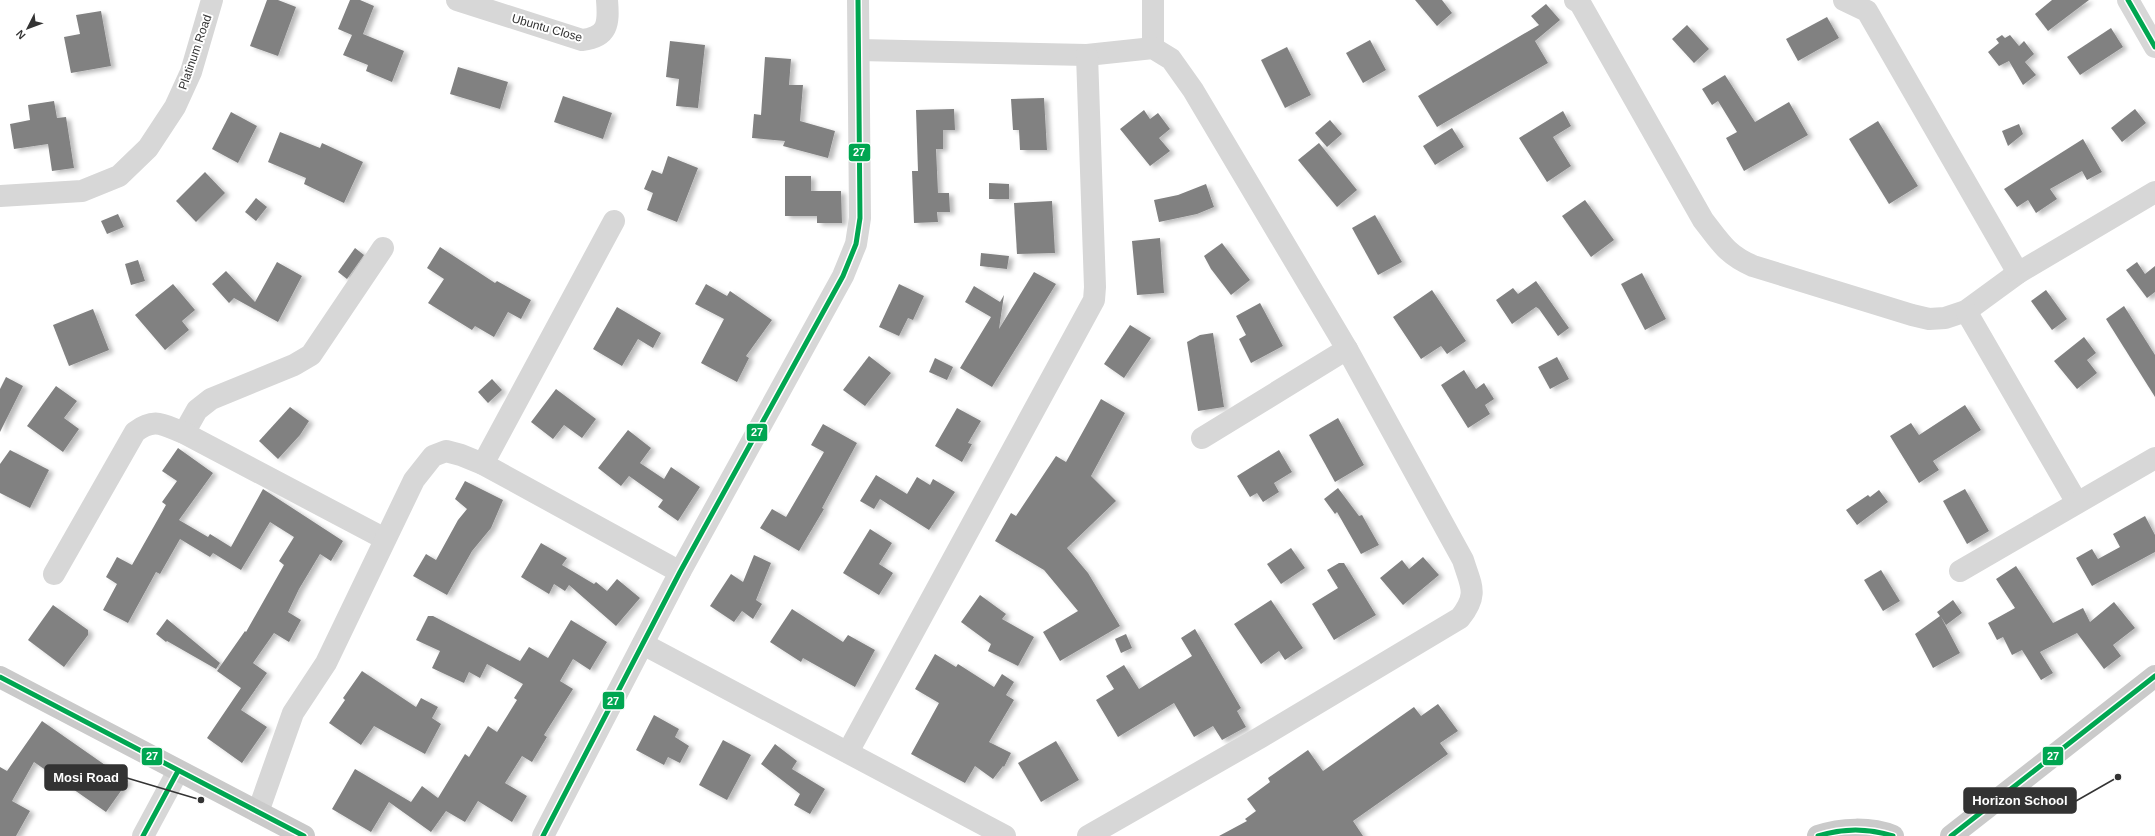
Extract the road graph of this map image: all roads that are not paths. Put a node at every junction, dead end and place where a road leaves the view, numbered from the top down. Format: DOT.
graph roads {
  1 [pos="212,0"];
  2 [pos="457,0"];
  3 [pos="607,0"];
  4 [pos="858,0"];
  5 [pos="1153,0"];
  6 [pos="1575,0"];
  7 [pos="1844,0"];
  8 [pos="2128,0"];
  9 [pos="2155,47"];
  10 [pos="1153,48"];
  11 [pos="859,50"];
  12 [pos="1087,55"];
  13 [pos="2155,192"];
  14 [pos="0,196"];
  15 [pos="614,221"];
  16 [pos="383,248"];
  17 [pos="2018,273"];
  18 [pos="1966,311"];
  19 [pos="1347,349"];
  20 [pos="184,433"];
  21 [pos="1202,438"];
  22 [pos="2155,458"];
  23 [pos="483,464"];
  24 [pos="2076,502"];
  25 [pos="385,539"];
  26 [pos="1960,570"];
  27 [pos="680,572"];
  28 [pos="54,574"];
  29 [pos="643,644"];
  30 [pos="2155,676"];
  31 [pos="0,677"];
  32 [pos="848,752"];
  33 [pos="178,771"];
  34 [pos="258,812"];
  35 [pos="143,836"];
  36 [pos="304,836"];
  37 [pos="543,836"];
  38 [pos="1005,836"];
  39 [pos="1088,836"];
  40 [pos="1818,836"];
  41 [pos="1893,836"];
  42 [pos="1951,836"];
  1 -- 14 [label="street, Platinum Road"];
  2 -- 3 [label="street, Ubuntu Close"];
  4 -- 11 [label="street"];
  5 -- 10 [label="street"];
  6 -- 18 [label="street"];
  7 -- 17 [label="street"];
  8 -- 9 [label="street"];
  10 -- 12 [label="street"];
  10 -- 19 [label="street"];
  11 -- 12 [label="street"];
  11 -- 27 [label="street"];
  12 -- 32 [label="street"];
  13 -- 17 [label="street"];
  15 -- 23 [label="street"];
  16 -- 20 [label="street"];
  17 -- 18 [label="street"];
  18 -- 24 [label="street"];
  19 -- 21 [label="street"];
  19 -- 39 [label="street"];
  20 -- 25 [label="street"];
  20 -- 28 [label="street"];
  22 -- 24 [label="street"];
  23 -- 25 [label="street"];
  23 -- 27 [label="street"];
  24 -- 26 [label="street"];
  25 -- 34 [label="street"];
  27 -- 29 [label="street"];
  29 -- 32 [label="street"];
  29 -- 37 [label="street"];
  30 -- 42 [label="main road"];
  31 -- 33 [label="main road"];
  32 -- 38 [label="street"];
  33 -- 34 [label="main road"];
  33 -- 35 [label="street"];
  34 -- 36 [label="main road"];
  40 -- 41 [label="main road"];
}
